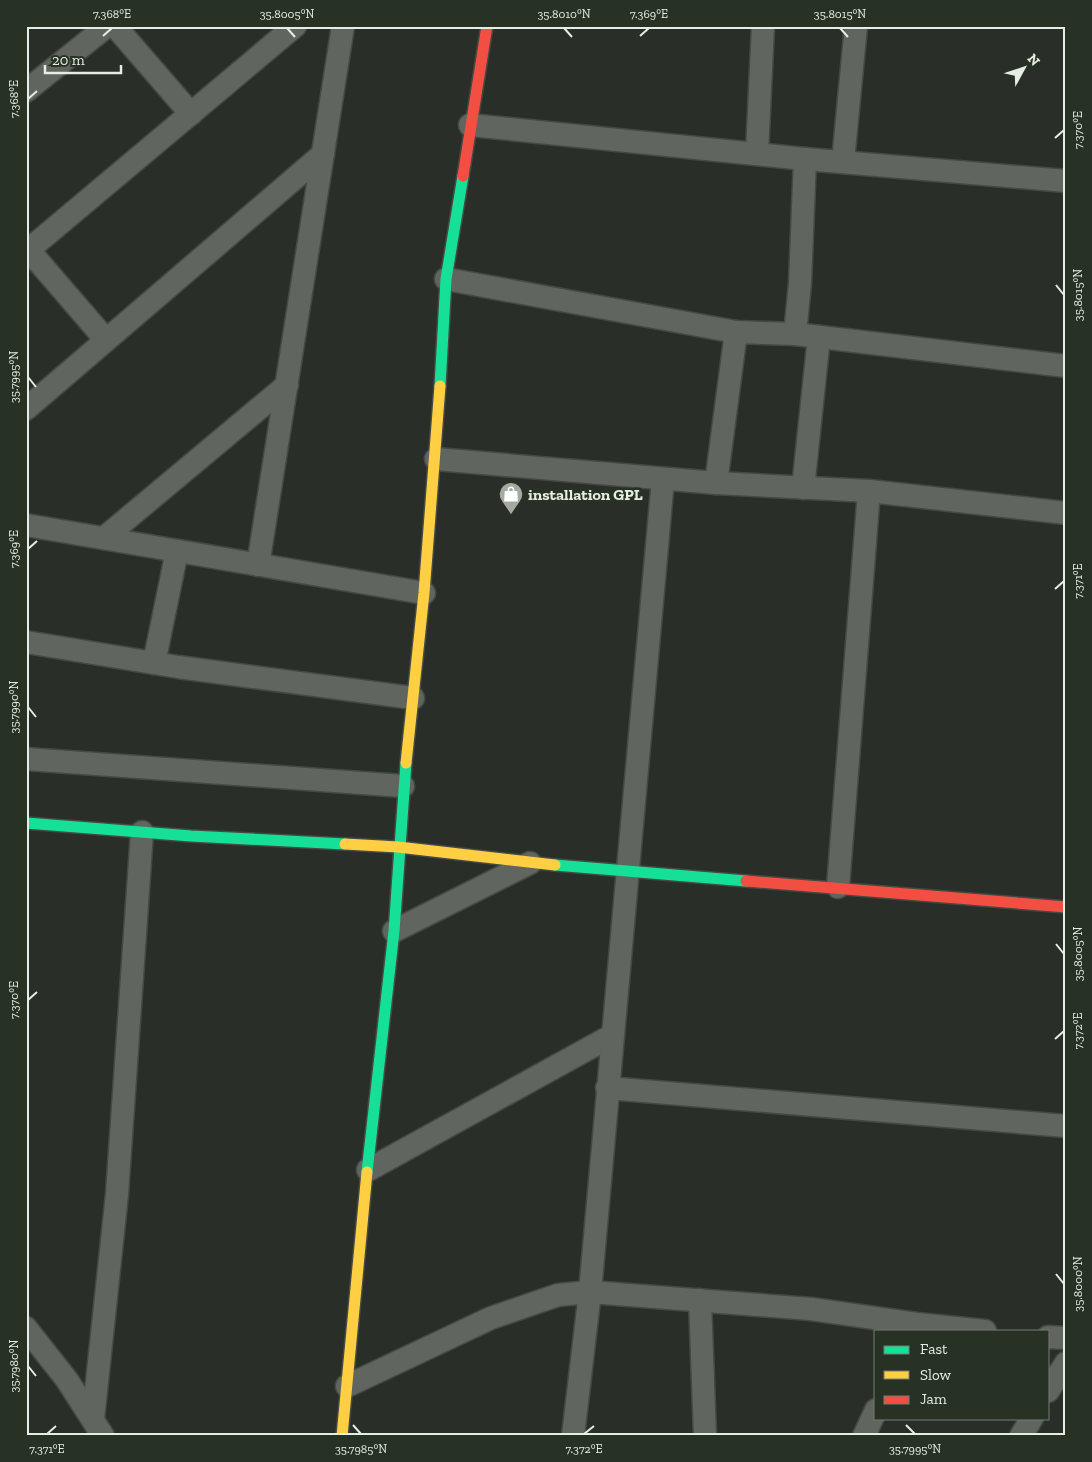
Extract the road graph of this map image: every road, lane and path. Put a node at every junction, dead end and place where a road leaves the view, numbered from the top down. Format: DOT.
graph roads {
  1 [pos="107,26"];
  2 [pos="115,26"];
  3 [pos="295,26"];
  4 [pos="343,26"];
  5 [pos="488,26"];
  6 [pos="763,26"];
  7 [pos="856,26"];
  8 [pos="26,91"];
  9 [pos="191,114"];
  10 [pos="470,125"];
  11 [pos="757,152"];
  12 [pos="323,154"];
  13 [pos="805,159"];
  14 [pos="843,161"];
  15 [pos="1066,181"];
  16 [pos="27,250"];
  17 [pos="446,279"];
  18 [pos="736,332"];
  19 [pos="795,334"];
  20 [pos="819,337"];
  21 [pos="106,340"];
  22 [pos="1066,366"];
  23 [pos="287,385"];
  24 [pos="26,409"];
  25 [pos="436,459"];
  26 [pos="663,479"];
  27 [pos="716,484"];
  28 [pos="803,488"];
  29 [pos="869,491"];
  30 [pos="1066,513"];
  31 [pos="26,525"];
  32 [pos="104,538"];
  33 [pos="177,551"];
  34 [pos="258,565"];
  35 [pos="424,593"];
  36 [pos="26,642"];
  37 [pos="154,663"];
  38 [pos="413,698"];
  39 [pos="26,759"];
  40 [pos="403,786"];
  41 [pos="26,823"];
  42 [pos="142,832"];
  43 [pos="398,847"];
  44 [pos="530,863"];
  45 [pos="627,872"];
  46 [pos="838,887"];
  47 [pos="1066,907"];
  48 [pos="394,931"];
  49 [pos="613,1035"];
  50 [pos="608,1088"];
  51 [pos="1066,1126"];
  52 [pos="368,1170"];
  53 [pos="590,1292"];
  54 [pos="700,1300"];
  55 [pos="26,1328"];
  56 [pos="916,1328"];
  57 [pos="962,1330"];
  58 [pos="1050,1337"];
  59 [pos="1066,1338"];
  60 [pos="1066,1363"];
  61 [pos="347,1386"];
  62 [pos="1050,1388"];
  63 [pos="874,1414"];
  64 [pos="1031,1420"];
  65 [pos="98,1427"];
  66 [pos="342,1436"];
  67 [pos="573,1436"];
  68 [pos="705,1436"];
  69 [pos="864,1436"];
  70 [pos="1021,1436"];
  1 -- 8 [label="street"];
  2 -- 9 [label="street"];
  3 -- 9 [label="street"];
  4 -- 12 [label="street"];
  5 -- 10 [label="main road"];
  6 -- 11 [label="street"];
  7 -- 14 [label="street"];
  9 -- 16 [label="street"];
  10 -- 11 [label="street"];
  10 -- 17 [label="main road"];
  11 -- 13 [label="street"];
  12 -- 21 [label="street"];
  12 -- 23 [label="street"];
  13 -- 14 [label="street"];
  13 -- 19 [label="street"];
  14 -- 15 [label="street"];
  16 -- 21 [label="street"];
  17 -- 18 [label="street"];
  17 -- 25 [label="main road"];
  18 -- 19 [label="street"];
  18 -- 27 [label="street"];
  19 -- 20 [label="street"];
  20 -- 22 [label="street"];
  20 -- 28 [label="street"];
  21 -- 24 [label="street"];
  23 -- 32 [label="street"];
  23 -- 34 [label="street"];
  25 -- 26 [label="street"];
  25 -- 35 [label="main road"];
  26 -- 27 [label="street"];
  26 -- 45 [label="street"];
  27 -- 28 [label="street"];
  28 -- 29 [label="street"];
  29 -- 30 [label="street"];
  29 -- 46 [label="street"];
  31 -- 32 [label="street"];
  32 -- 33 [label="street"];
  33 -- 34 [label="street"];
  33 -- 37 [label="street"];
  34 -- 35 [label="street"];
  35 -- 38 [label="main road"];
  36 -- 37 [label="street"];
  37 -- 38 [label="street"];
  38 -- 40 [label="main road"];
  39 -- 40 [label="street"];
  40 -- 43 [label="main road"];
  41 -- 42 [label="main road"];
  42 -- 43 [label="main road"];
  42 -- 65 [label="street"];
  43 -- 44 [label="main road"];
  43 -- 48 [label="main road"];
  44 -- 45 [label="main road"];
  44 -- 48 [label="street"];
  45 -- 46 [label="main road"];
  45 -- 49 [label="street"];
  46 -- 47 [label="main road"];
  48 -- 52 [label="main road"];
  49 -- 50 [label="street"];
  49 -- 52 [label="street"];
  50 -- 51 [label="street"];
  50 -- 53 [label="street"];
  52 -- 61 [label="main road"];
  53 -- 54 [label="street"];
  53 -- 61 [label="street"];
  53 -- 67 [label="street"];
  54 -- 56 [label="street"];
  54 -- 68 [label="street"];
  55 -- 65 [label="street"];
  56 -- 57 [label="street"];
  58 -- 59 [label="street"];
  60 -- 62 [label="street"];
  61 -- 66 [label="main road"];
  63 -- 69 [label="street"];
  64 -- 70 [label="street"];
}
